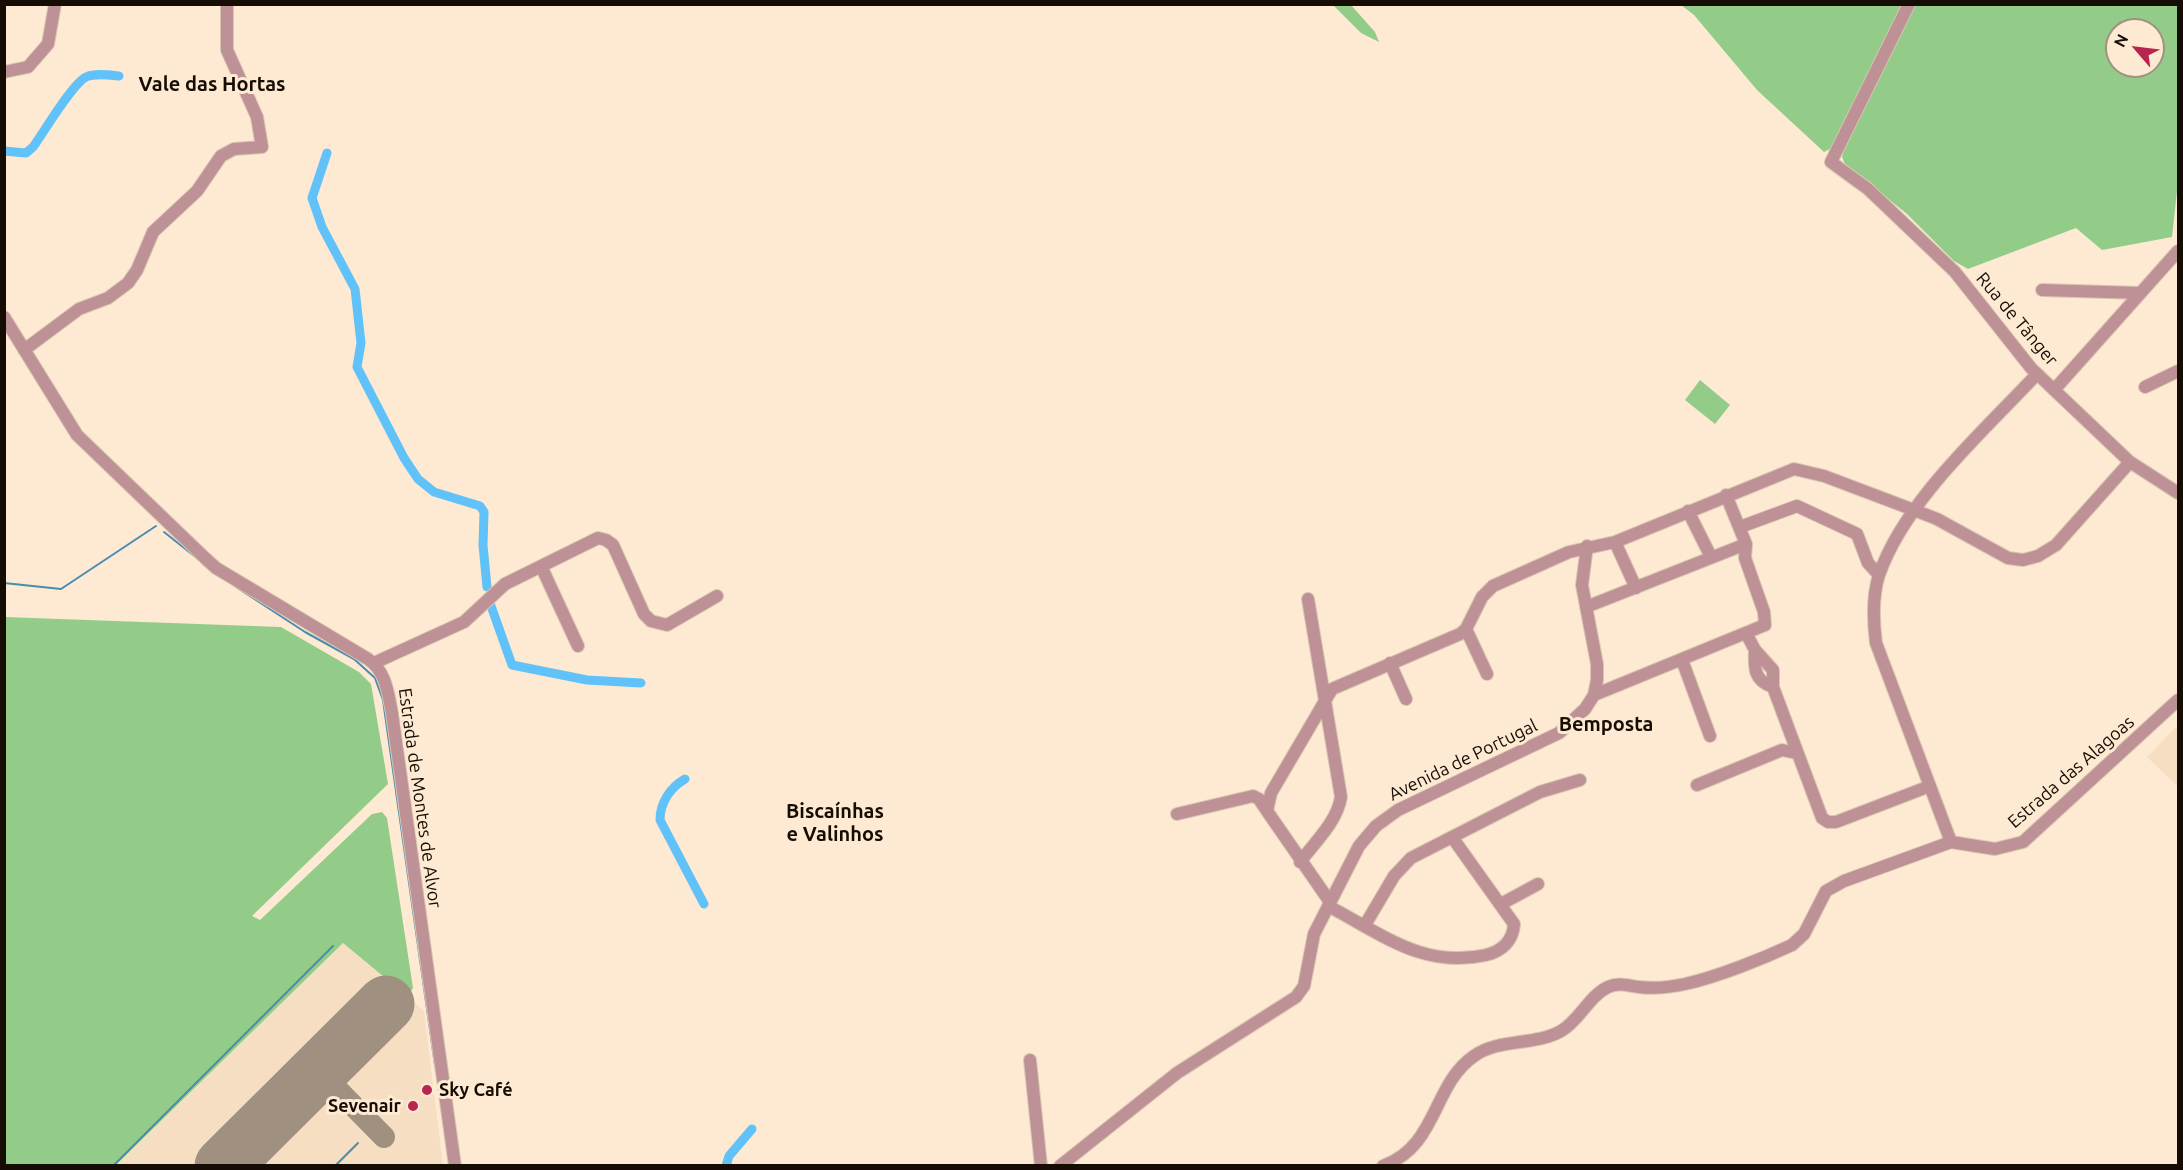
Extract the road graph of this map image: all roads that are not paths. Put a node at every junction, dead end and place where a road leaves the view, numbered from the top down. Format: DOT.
graph roads {
  1 [pos="56,4"];
  2 [pos="227,4"];
  3 [pos="1909,4"];
  4 [pos="4,72"];
  5 [pos="2178,250"];
  6 [pos="2042,290"];
  7 [pos="2140,293"];
  8 [pos="4,317"];
  9 [pos="24,350"];
  10 [pos="2178,371"];
  11 [pos="2037,374"];
  12 [pos="2145,387"];
  13 [pos="2054,390"];
  14 [pos="2130,462"];
  15 [pos="2178,493"];
  16 [pos="1726,495"];
  17 [pos="1914,510"];
  18 [pos="1688,511"];
  19 [pos="1740,527"];
  20 [pos="1615,542"];
  21 [pos="1746,544"];
  22 [pos="1587,546"];
  23 [pos="1711,557"];
  24 [pos="541,566"];
  25 [pos="1879,575"];
  26 [pos="1636,588"];
  27 [pos="717,596"];
  28 [pos="1308,599"];
  29 [pos="1586,608"];
  30 [pos="1466,629"];
  31 [pos="1747,635"];
  32 [pos="573,644"];
  33 [pos="1682,660"];
  34 [pos="374,663"];
  35 [pos="1390,663"];
  36 [pos="1487,674"];
  37 [pos="1594,695"];
  38 [pos="1325,699"];
  39 [pos="1406,699"];
  40 [pos="2178,700"];
  41 [pos="1710,736"];
  42 [pos="1796,753"];
  43 [pos="1580,780"];
  44 [pos="1697,785"];
  45 [pos="1930,786"];
  46 [pos="1267,811"];
  47 [pos="1177,814"];
  48 [pos="1452,837"];
  49 [pos="1952,842"];
  50 [pos="1300,862"];
  51 [pos="1538,884"];
  52 [pos="1329,904"];
  53 [pos="1501,904"];
  54 [pos="1365,926"];
  55 [pos="1030,1060"];
  56 [pos="455,1166"];
  57 [pos="1041,1166"];
  58 [pos="1060,1166"];
  59 [pos="1383,1166"];
  1 -- 4 [label="street"];
  2 -- 9 [label="street"];
  3 -- 11 [label="street, Rua de Tânger"];
  5 -- 7 [label="street"];
  6 -- 7 [label="street"];
  7 -- 13 [label="street"];
  8 -- 9 [label="street"];
  9 -- 34 [label="street"];
  10 -- 12 [label="street"];
  11 -- 13 [label="street, Rua de Tânger"];
  11 -- 17 [label="street"];
  13 -- 14 [label="street, Rua de Tânger"];
  14 -- 15 [label="street, Rua de Tânger"];
  14 -- 17 [label="street"];
  16 -- 17 [label="street"];
  16 -- 18 [label="street"];
  16 -- 19 [label="street"];
  17 -- 25 [label="street"];
  18 -- 20 [label="street"];
  18 -- 23 [label="street"];
  19 -- 21 [label="street"];
  19 -- 25 [label="street"];
  20 -- 22 [label="street"];
  20 -- 26 [label="street"];
  21 -- 23 [label="street"];
  21 -- 31 [label="street"];
  22 -- 29 [label="street"];
  22 -- 30 [label="street"];
  23 -- 26 [label="street"];
  24 -- 27 [label="street"];
  24 -- 32 [label="street"];
  24 -- 34 [label="street"];
  25 -- 45 [label="street"];
  26 -- 29 [label="street"];
  28 -- 38 [label="street"];
  29 -- 37 [label="street"];
  30 -- 35 [label="street"];
  30 -- 36 [label="street"];
  31 -- 33 [label="street"];
  31 -- 42 [label="street"];
  33 -- 37 [label="street"];
  33 -- 41 [label="street"];
  34 -- 56 [label="street, Estrada de Montes de Alvor"];
  35 -- 38 [label="street"];
  35 -- 39 [label="street"];
  37 -- 52 [label="street, Avenida de Portugal"];
  38 -- 46 [label="street"];
  38 -- 50 [label="street"];
  40 -- 49 [label="street, Estrada das Alagoas"];
  42 -- 44 [label="street"];
  42 -- 45 [label="street"];
  43 -- 48 [label="street"];
  45 -- 49 [label="street"];
  46 -- 47 [label="street"];
  46 -- 50 [label="street"];
  48 -- 53 [label="street"];
  48 -- 54 [label="street"];
  49 -- 59 [label="street, Estrada das Alagoas"];
  50 -- 52 [label="street"];
  51 -- 53 [label="street"];
  52 -- 54 [label="street"];
  52 -- 58 [label="street, Avenida de Portugal"];
  53 -- 54 [label="street"];
  55 -- 57 [label="street"];
}
